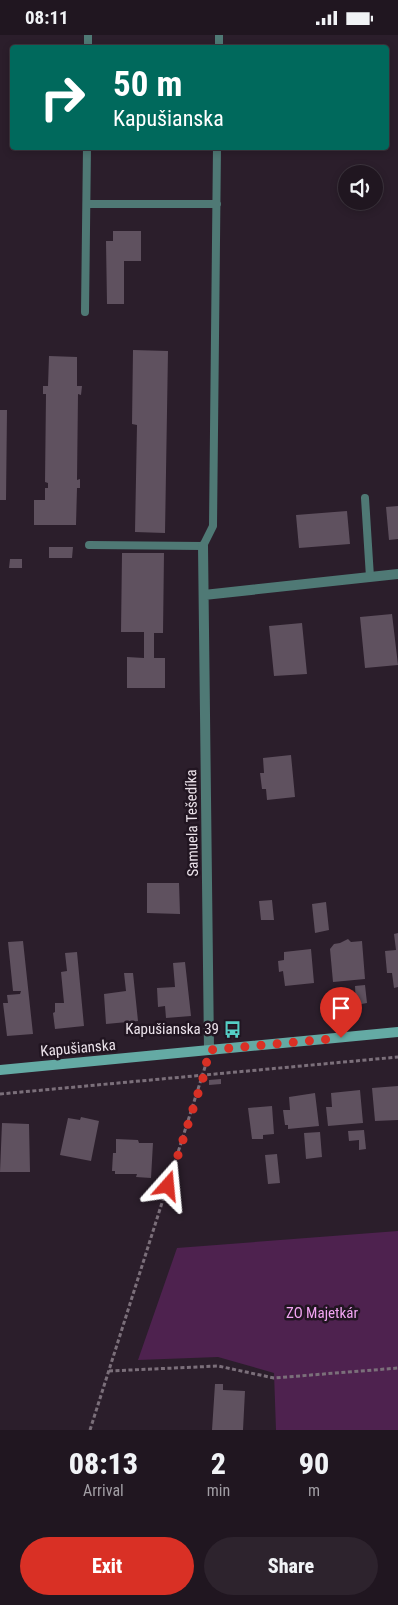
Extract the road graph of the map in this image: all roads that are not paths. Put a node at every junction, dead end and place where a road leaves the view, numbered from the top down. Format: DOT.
graph roads {
  1 [pos="87,150"];
  2 [pos="217,150"];
  3 [pos="87,204"];
  4 [pos="217,204"];
  5 [pos="85,312"];
  6 [pos="365,498"];
  7 [pos="89,545"];
  8 [pos="203,545"];
  9 [pos="398,574"];
  10 [pos="370,577"];
  11 [pos="204,595"];
  12 [pos="398,1032"];
  13 [pos="209,1050"];
  14 [pos="0,1070"];
  1 -- 3 [label="lane"];
  2 -- 4 [label="lane"];
  3 -- 4 [label="lane"];
  3 -- 5 [label="lane"];
  4 -- 8 [label="lane"];
  6 -- 10 [label="lane"];
  7 -- 8 [label="lane"];
  8 -- 11 [label="street, Samuela Tešedíka"];
  9 -- 10 [label="street"];
  10 -- 11 [label="street"];
  11 -- 13 [label="street, Samuela Tešedíka"];
  12 -- 13 [label="main road, Kapušianska"];
  13 -- 14 [label="main road, Kapušianska"];
}
